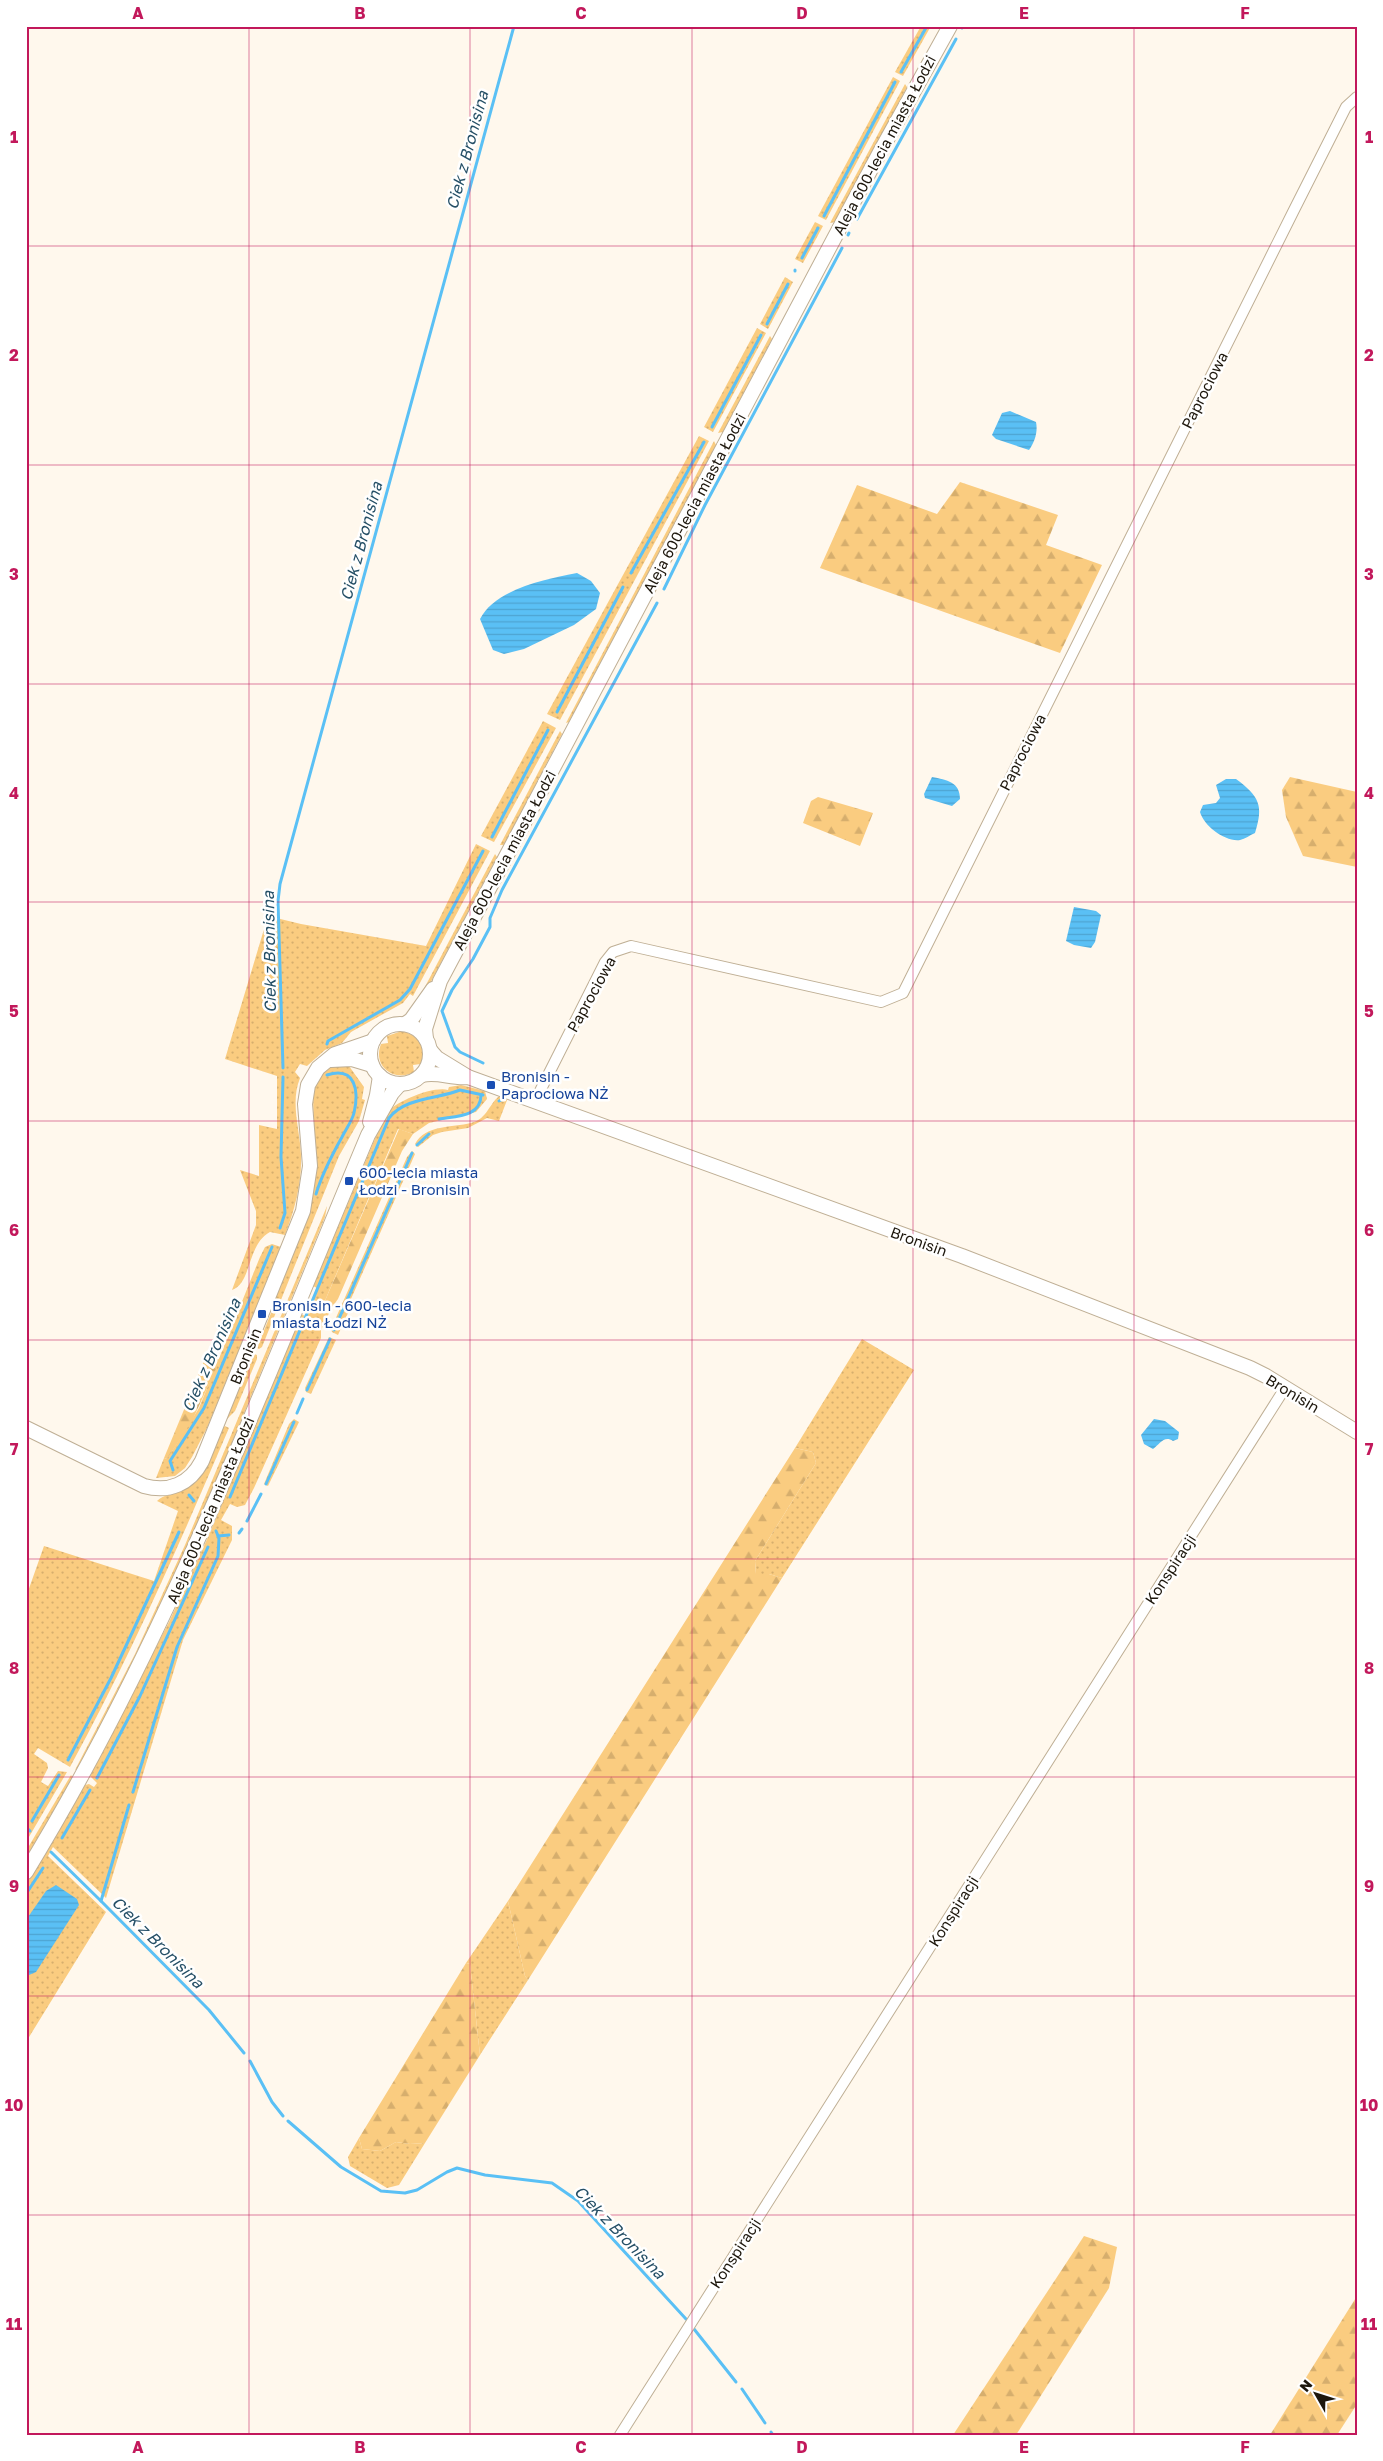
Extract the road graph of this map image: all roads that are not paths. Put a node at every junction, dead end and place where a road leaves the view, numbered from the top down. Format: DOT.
graph roads {
  1 [pos="950,26"];
  2 [pos="1357,97"];
  3 [pos="440,980"];
  4 [pos="405,1024"];
  5 [pos="373,1041"];
  6 [pos="428,1044"];
  7 [pos="328,1060"];
  8 [pos="376,1070"];
  9 [pos="422,1075"];
  10 [pos="468,1078"];
  11 [pos="400,1084"];
  12 [pos="534,1101"];
  13 [pos="368,1135"];
  14 [pos="1285,1388"];
  15 [pos="26,1428"];
  16 [pos="1357,1432"];
  17 [pos="26,1872"];
  18 [pos="620,2435"];
  1 -- 3 [label="main road, Aleja 600-lecia miasta Łodzi"];
  2 -- 12 [label="street, Paprociowa"];
  3 -- 4 [label="main road, Aleja 600-lecia miasta Łodzi"];
  3 -- 6 [label="main road, Aleja 600-lecia miasta Łodzi"];
  4 -- 5 [label="main road"];
  4 -- 6 [label="main road"];
  5 -- 7 [label="main road, Bronisin"];
  5 -- 8 [label="main road"];
  6 -- 9 [label="main road"];
  6 -- 10 [label="main road, Bronisin"];
  7 -- 8 [label="main road"];
  7 -- 15 [label="main road, Bronisin"];
  8 -- 11 [label="main road"];
  8 -- 13 [label="main road, Aleja 600-lecia miasta Łodzi"];
  9 -- 10 [label="main road, Bronisin"];
  9 -- 11 [label="main road"];
  10 -- 12 [label="main road, Bronisin"];
  11 -- 13 [label="main road, Aleja 600-lecia miasta Łodzi"];
  12 -- 14 [label="main road, Bronisin"];
  13 -- 17 [label="main road, Aleja 600-lecia miasta Łodzi"];
  14 -- 16 [label="main road, Bronisin"];
  14 -- 18 [label="street, Konspiracji"];
}
